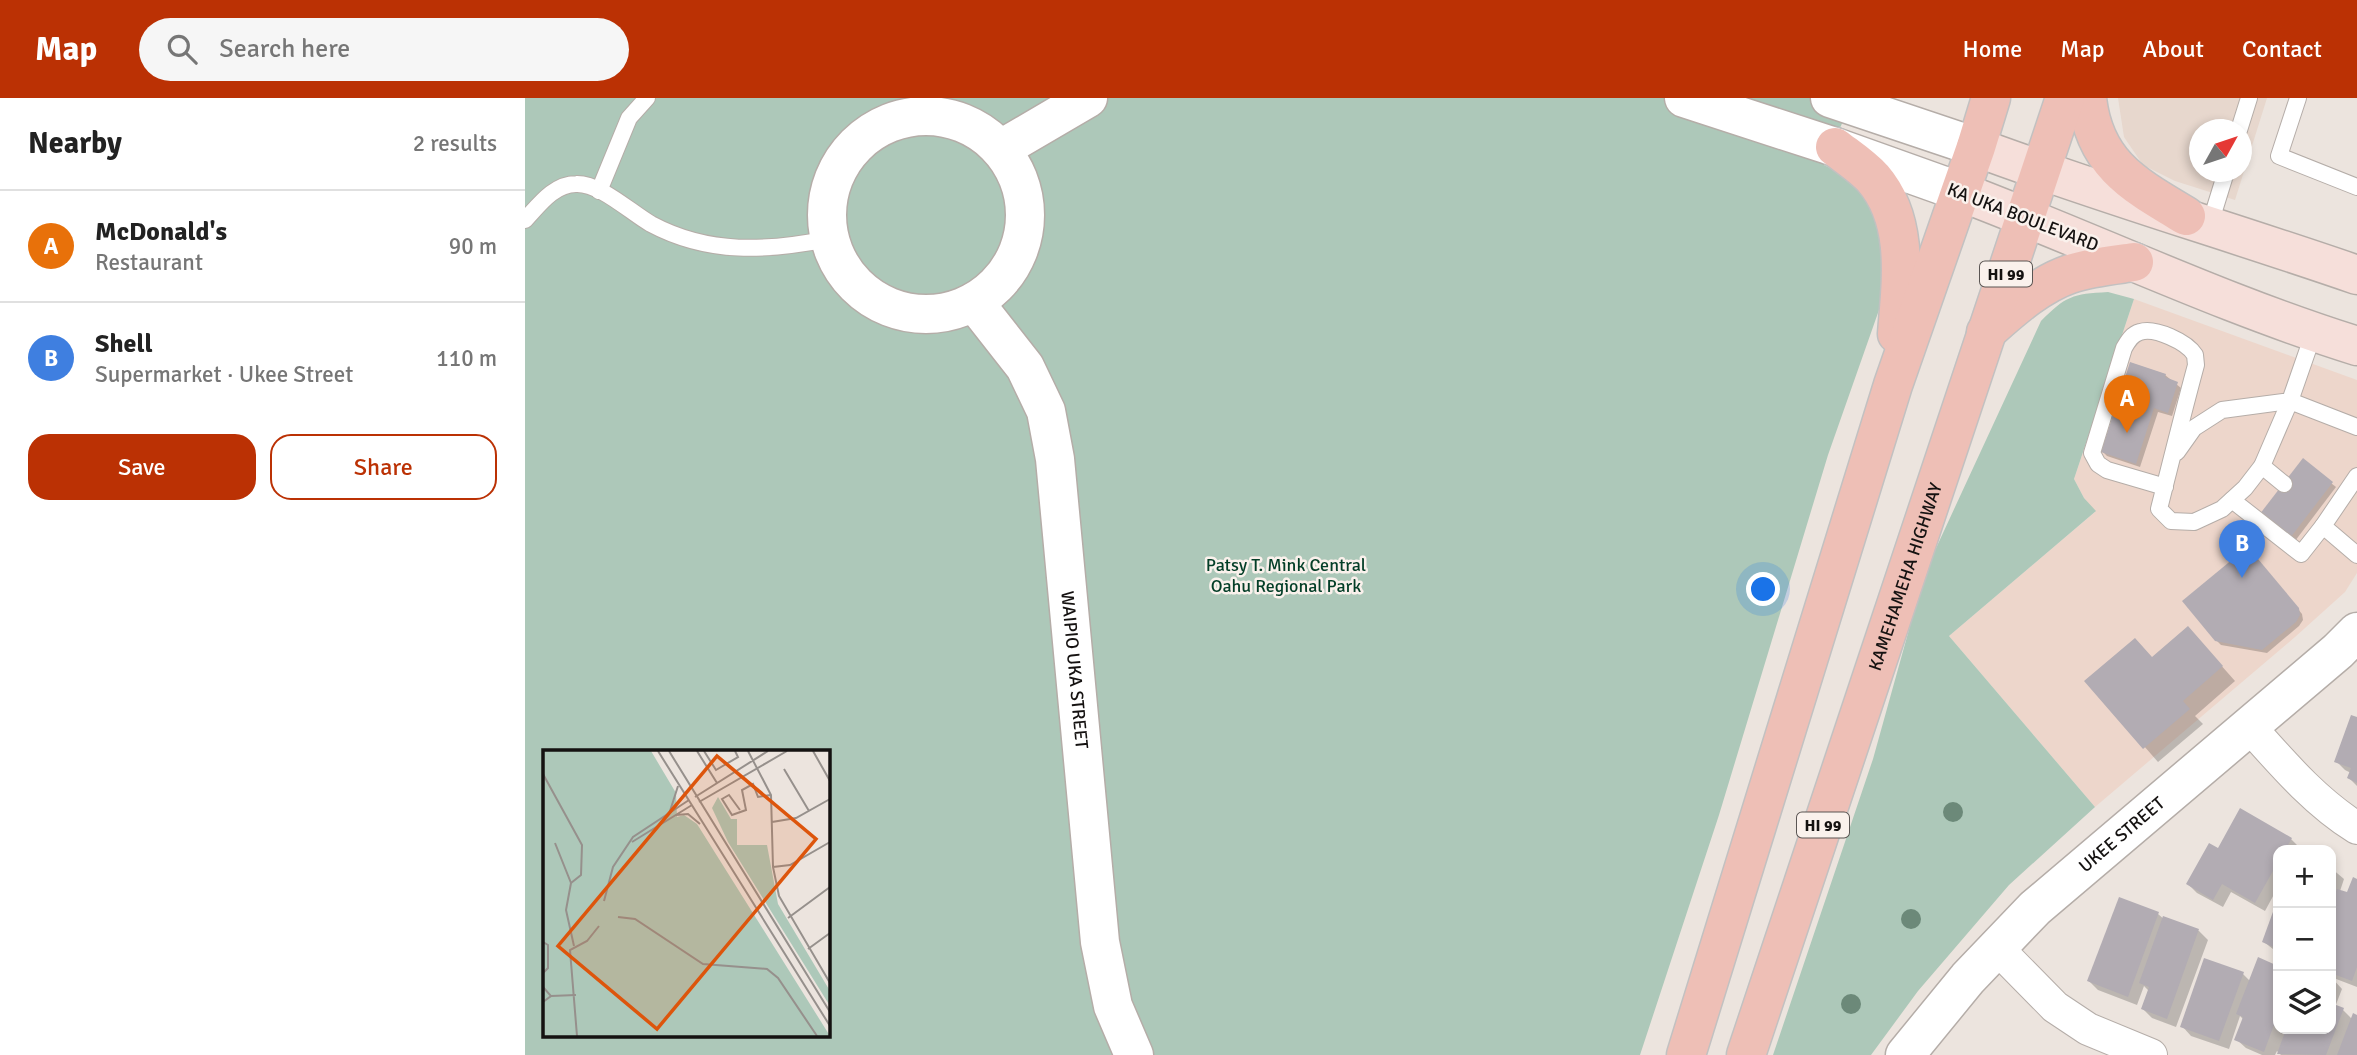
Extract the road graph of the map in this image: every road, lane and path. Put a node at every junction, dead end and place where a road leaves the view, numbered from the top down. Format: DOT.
graph roads {
  1 [pos="647,98"];
  2 [pos="1088,98"];
  3 [pos="1684,98"];
  4 [pos="1830,98"];
  5 [pos="1991,98"];
  6 [pos="2065,98"];
  7 [pos="2087,98"];
  8 [pos="2249,98"];
  9 [pos="2298,98"];
  10 [pos="2242,119"];
  11 [pos="1835,147"];
  12 [pos="1976,147"];
  13 [pos="1001,149"];
  14 [pos="2041,171"];
  15 [pos="2220,182"];
  16 [pos="2357,187"];
  17 [pos="599,191"];
  18 [pos="1961,192"];
  19 [pos="2026,216"];
  20 [pos="525,220"];
  21 [pos="2198,220"];
  22 [pos="829,239"];
  23 [pos="2134,262"];
  24 [pos="2357,275"];
  25 [pos="974,302"];
  26 [pos="1986,332"];
  27 [pos="2314,332"];
  28 [pos="2357,346"];
  29 [pos="1893,385"];
  30 [pos="2290,401"];
  31 [pos="2357,427"];
  32 [pos="2170,461"];
  33 [pos="2262,466"];
  34 [pos="2357,476"];
  35 [pos="2284,484"];
  36 [pos="2165,487"];
  37 [pos="2232,500"];
  38 [pos="2314,507"];
  39 [pos="2325,522"];
  40 [pos="2357,555"];
  41 [pos="2357,632"];
  42 [pos="2249,726"];
  43 [pos="2357,828"];
  44 [pos="1996,947"];
  45 [pos="1134,1055"];
  46 [pos="1686,1055"];
  47 [pos="1746,1055"];
  48 [pos="1905,1055"];
  49 [pos="2151,1055"];
  1 -- 17 [label="lane"];
  2 -- 13 [label="street"];
  3 -- 11 [label="street, KA UKA BOULEVARD"];
  4 -- 12 [label="street"];
  5 -- 12 [label="main road"];
  6 -- 14 [label="main road, KAMEHAMEHA HIGHWAY / HI 99"];
  7 -- 21 [label="main road"];
  8 -- 10 [label="lane"];
  9 -- 16 [label="lane"];
  11 -- 18 [label="street, KA UKA BOULEVARD"];
  11 -- 29 [label="main road"];
  12 -- 14 [label="main road"];
  12 -- 18 [label="main road"];
  13 -- 22 [label="street"];
  13 -- 25 [label="street"];
  14 -- 19 [label="main road, KAMEHAMEHA HIGHWAY / HI 99"];
  14 -- 21 [label="main road"];
  15 -- 21 [label="lane"];
  17 -- 20 [label="lane"];
  17 -- 22 [label="lane"];
  18 -- 19 [label="main road, KA UKA BOULEVARD"];
  18 -- 29 [label="main road"];
  19 -- 23 [label="main road, KA UKA BOULEVARD"];
  19 -- 26 [label="main road, KAMEHAMEHA HIGHWAY / HI 99"];
  21 -- 24 [label="main road"];
  22 -- 25 [label="street"];
  23 -- 26 [label="main road"];
  23 -- 27 [label="main road, KA UKA BOULEVARD"];
  25 -- 45 [label="street, WAIPIO UKA STREET"];
  26 -- 47 [label="main road, KAMEHAMEHA HIGHWAY / HI 99"];
  27 -- 28 [label="main road, KA UKA BOULEVARD"];
  27 -- 30 [label="lane"];
  29 -- 46 [label="main road"];
  30 -- 31 [label="lane"];
  30 -- 32 [label="lane"];
  30 -- 33 [label="lane"];
  32 -- 36 [label="lane"];
  32 -- 36 [label="lane"];
  33 -- 35 [label="lane"];
  33 -- 37 [label="lane"];
  34 -- 39 [label="lane"];
  36 -- 37 [label="lane"];
  37 -- 39 [label="lane"];
  38 -- 39 [label="lane"];
  39 -- 40 [label="lane"];
  41 -- 42 [label="street, UKEE STREET"];
  42 -- 43 [label="street"];
  42 -- 44 [label="street, UKEE STREET"];
  44 -- 48 [label="street, UKEE STREET"];
  44 -- 49 [label="street"];
}
